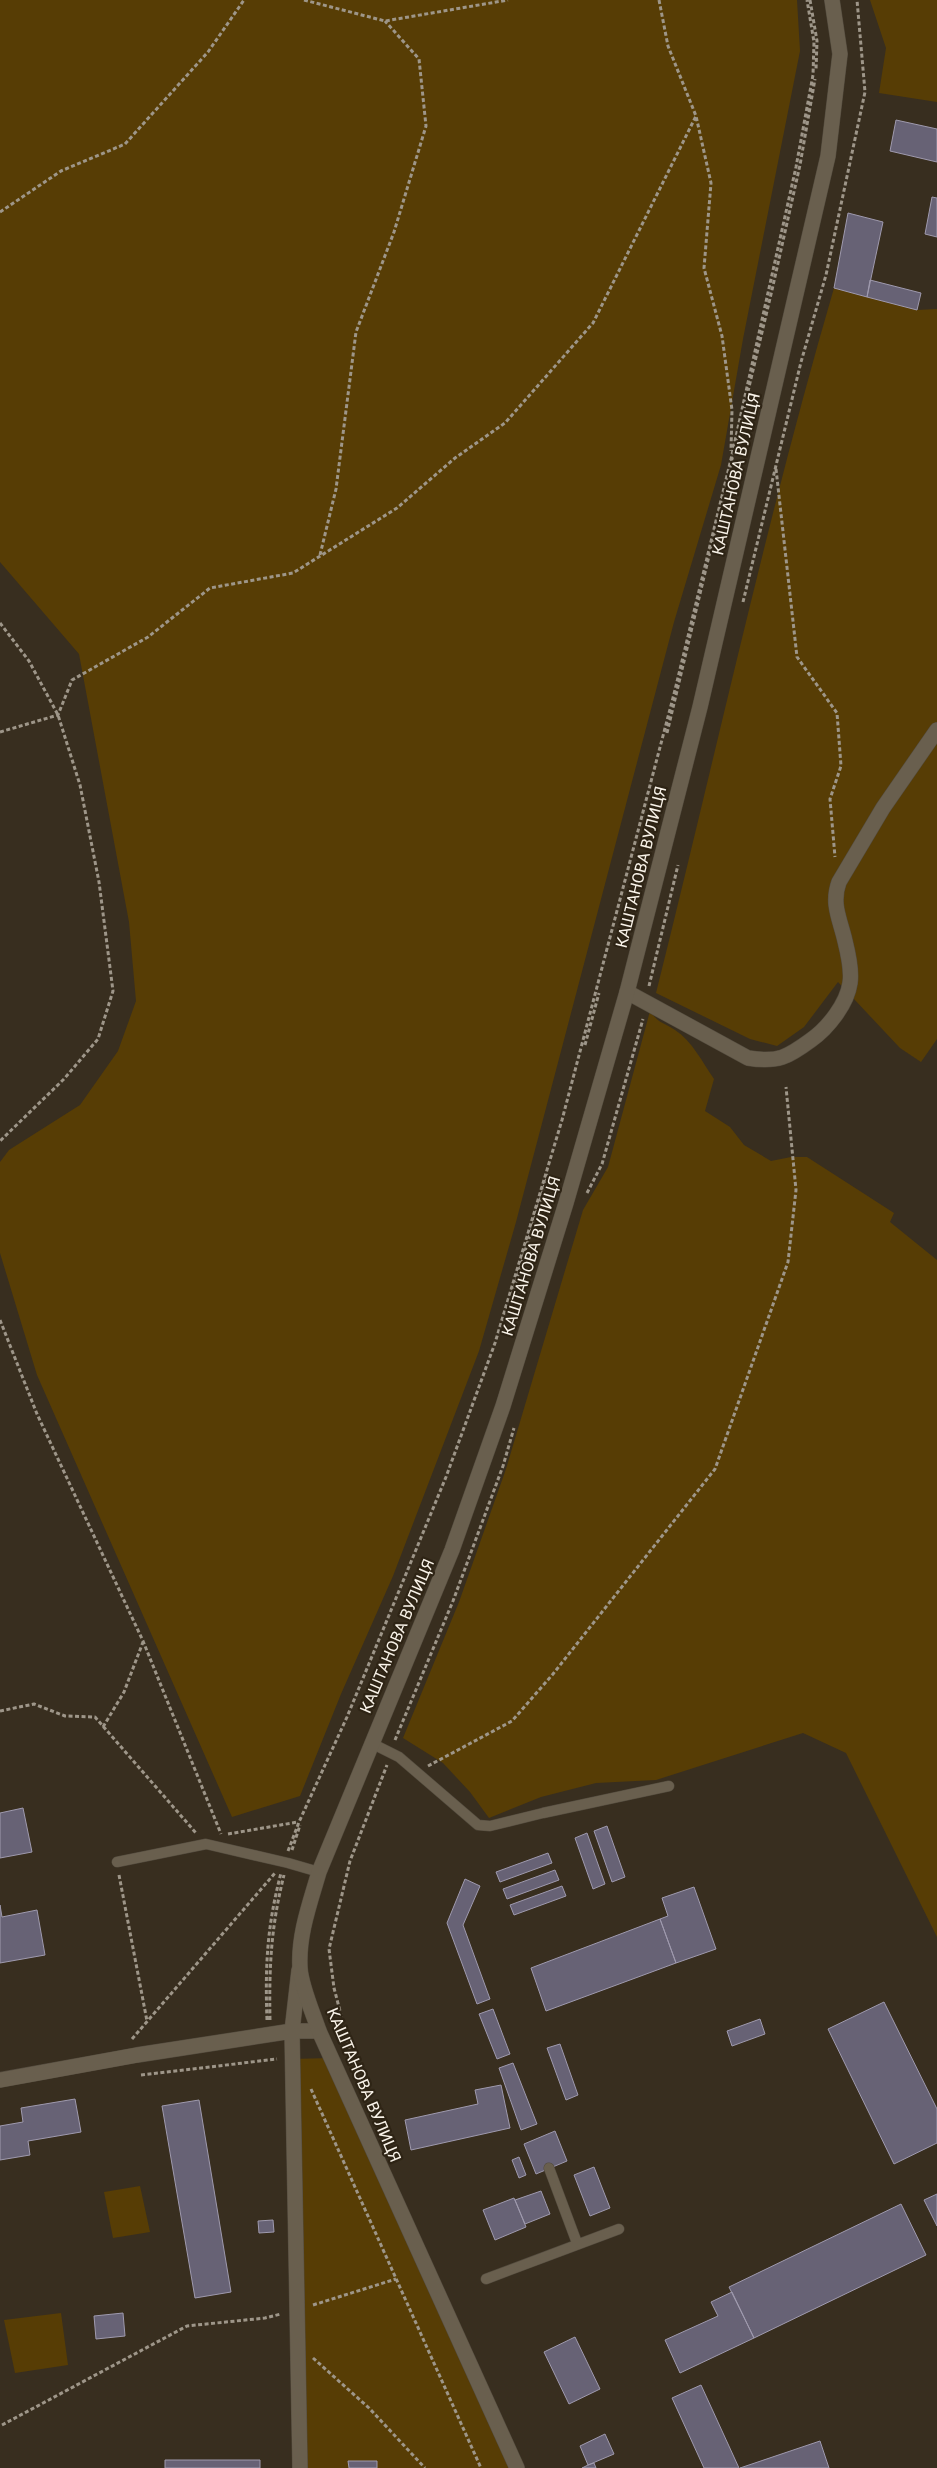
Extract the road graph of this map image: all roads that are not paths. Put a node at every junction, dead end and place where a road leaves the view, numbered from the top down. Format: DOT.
graph roads {
  1 [pos="832,0"];
  2 [pos="937,730"];
  3 [pos="627,992"];
  4 [pos="371,1743"];
  5 [pos="669,1786"];
  6 [pos="117,1862"];
  7 [pos="318,1872"];
  8 [pos="300,1970"];
  9 [pos="292,2031"];
  10 [pos="319,2031"];
  11 [pos="0,2080"];
  12 [pos="549,2168"];
  13 [pos="619,2229"];
  14 [pos="577,2243"];
  15 [pos="486,2279"];
  16 [pos="300,2468"];
  17 [pos="517,2468"];
  1 -- 3 [label="main road, КАШТАНОВА ВУЛИЦЯ"];
  2 -- 3 [label="main road"];
  3 -- 4 [label="main road, КАШТАНОВА ВУЛИЦЯ"];
  4 -- 5 [label="lane"];
  4 -- 7 [label="main road, КАШТАНОВА ВУЛИЦЯ"];
  6 -- 7 [label="lane"];
  7 -- 8 [label="main road, КАШТАНОВА ВУЛИЦЯ"];
  8 -- 9 [label="main road"];
  8 -- 10 [label="main road, КАШТАНОВА ВУЛИЦЯ"];
  9 -- 10 [label="main road"];
  9 -- 11 [label="main road"];
  9 -- 16 [label="main road"];
  10 -- 17 [label="main road, КАШТАНОВА ВУЛИЦЯ"];
  12 -- 14 [label="lane"];
  13 -- 14 [label="lane"];
  14 -- 15 [label="lane"];
}
